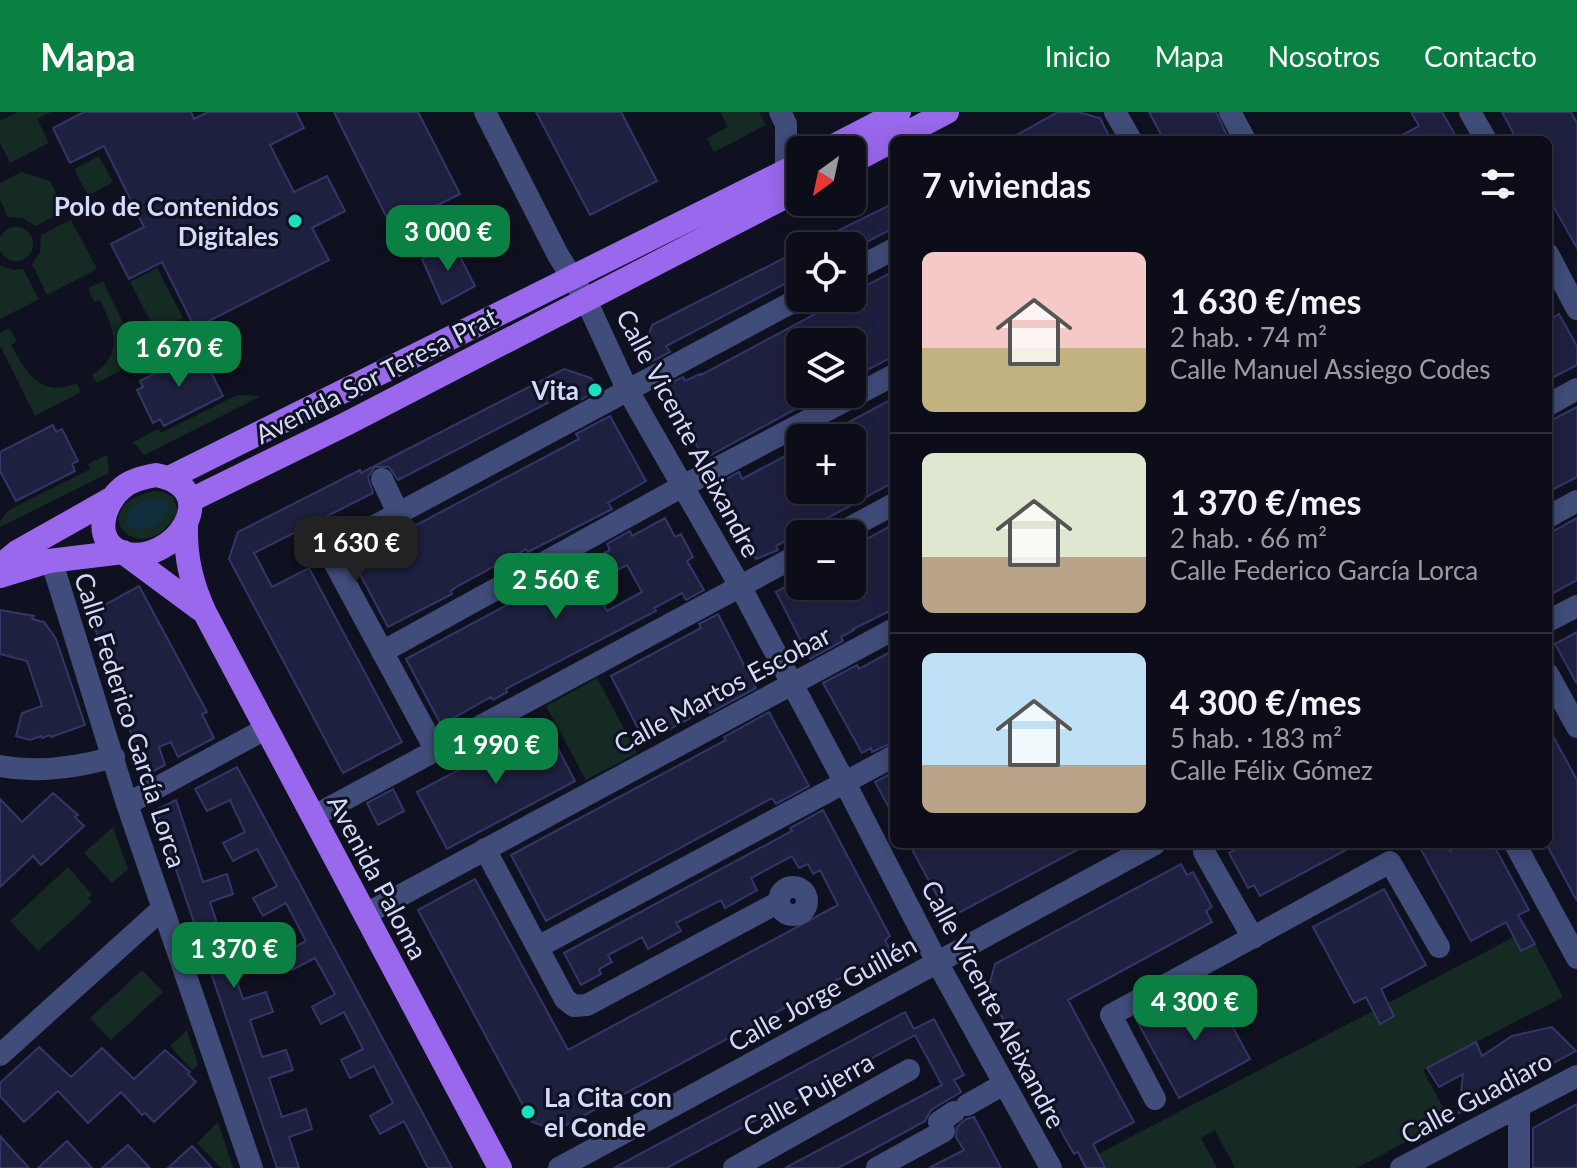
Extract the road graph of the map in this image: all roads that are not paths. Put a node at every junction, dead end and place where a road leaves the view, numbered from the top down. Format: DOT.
graph roads {
  1 [pos="485,112"];
  2 [pos="780,112"];
  3 [pos="899,112"];
  4 [pos="947,112"];
  5 [pos="1115,112"];
  6 [pos="1230,112"];
  7 [pos="1470,112"];
  8 [pos="788,136"];
  9 [pos="853,136"];
  10 [pos="901,136"];
  11 [pos="1129,136"];
  12 [pos="1243,136"];
  13 [pos="1484,136"];
  14 [pos="890,142"];
  15 [pos="866,155"];
  16 [pos="786,178"];
  17 [pos="786,179"];
  18 [pos="890,251"];
  19 [pos="866,264"];
  20 [pos="571,275"];
  21 [pos="1556,290"];
  22 [pos="586,300"];
  23 [pos="786,305"];
  24 [pos="1577,309"];
  25 [pos="890,377"];
  26 [pos="627,389"];
  27 [pos="1577,389"];
  28 [pos="1552,403"];
  29 [pos="169,478"];
  30 [pos="382,479"];
  31 [pos="681,487"];
  32 [pos="111,499"];
  33 [pos="1577,501"];
  34 [pos="890,506"];
  35 [pos="188,512"];
  36 [pos="398,513"];
  37 [pos="1552,515"];
  38 [pos="864,520"];
  39 [pos="123,552"];
  40 [pos="49,561"];
  41 [pos="786,561"];
  42 [pos="0,566"];
  43 [pos="0,576"];
  44 [pos="740,586"];
  45 [pos="1577,606"];
  46 [pos="205,613"];
  47 [pos="1552,619"];
  48 [pos="890,631"];
  49 [pos="382,652"];
  50 [pos="1552,681"];
  51 [pos="790,684"];
  52 [pos="1577,727"];
  53 [pos="267,728"];
  54 [pos="435,749"];
  55 [pos="114,757"];
  56 [pos="890,758"];
  57 [pos="0,766"];
  58 [pos="845,783"];
  59 [pos="127,804"];
  60 [pos="314,816"];
  61 [pos="1148,848"];
  62 [pos="1200,848"];
  63 [pos="1517,848"];
  64 [pos="485,849"];
  65 [pos="779,902"];
  66 [pos="162,909"];
  67 [pos="366,914"];
  68 [pos="1253,938"];
  69 [pos="538,947"];
  70 [pos="1439,947"];
  71 [pos="1577,958"];
  72 [pos="937,962"];
  73 [pos="0,1055"];
  74 [pos="909,1070"];
  75 [pos="1577,1076"];
  76 [pos="1004,1084"];
  77 [pos="1155,1099"];
  78 [pos="1519,1106"];
  79 [pos="494,1163"];
  80 [pos="252,1168"];
  81 [pos="559,1168"];
  82 [pos="734,1168"];
  83 [pos="877,1168"];
  84 [pos="1051,1168"];
  85 [pos="1401,1168"];
  86 [pos="1519,1168"];
  1 -- 20 [label="street, Calle Vicente Aleixandre"];
  2 -- 8 [label="street"];
  3 -- 9 [label="main road"];
  4 -- 10 [label="main road"];
  5 -- 11 [label="street"];
  6 -- 12 [label="street"];
  7 -- 13 [label="street"];
  14 -- 15 [label="main road"];
  16 -- 20 [label="main road, Avenida Sor Teresa Prat"];
  17 -- 22 [label="main road, Avenida Sor Teresa Prat"];
  18 -- 19 [label="street"];
  20 -- 22 [label="street, Calle Vicente Aleixandre"];
  20 -- 29 [label="main road, Avenida Sor Teresa Prat"];
  21 -- 24 [label="street"];
  22 -- 26 [label="street, Calle Vicente Aleixandre"];
  22 -- 35 [label="main road, Avenida Sor Teresa Prat"];
  23 -- 26 [label="street"];
  25 -- 31 [label="street"];
  26 -- 31 [label="street, Calle Vicente Aleixandre"];
  26 -- 36 [label="street"];
  27 -- 28 [label="street"];
  29 -- 32 [label="main road"];
  29 -- 35 [label="main road"];
  30 -- 36 [label="street"];
  31 -- 44 [label="street, Calle Vicente Aleixandre"];
  31 -- 49 [label="street"];
  32 -- 39 [label="main road"];
  32 -- 42 [label="main road"];
  33 -- 37 [label="street"];
  34 -- 38 [label="street"];
  35 -- 39 [label="main road"];
  35 -- 46 [label="main road, Avenida Paloma"];
  36 -- 49 [label="street"];
  39 -- 40 [label="main road"];
  39 -- 46 [label="main road, Avenida Paloma"];
  40 -- 43 [label="main road"];
  40 -- 55 [label="street, Calle Federico García Lorca"];
  41 -- 44 [label="street"];
  44 -- 51 [label="street, Calle Vicente Aleixandre"];
  44 -- 54 [label="street"];
  45 -- 47 [label="street"];
  46 -- 53 [label="main road, Avenida Paloma"];
  48 -- 51 [label="street, Calle Martos Escobar"];
  49 -- 54 [label="street"];
  50 -- 52 [label="street"];
  51 -- 58 [label="street, Calle Vicente Aleixandre"];
  51 -- 64 [label="street, Calle Martos Escobar"];
  53 -- 59 [label="street"];
  53 -- 60 [label="main road, Avenida Paloma"];
  54 -- 60 [label="street"];
  55 -- 57 [label="street"];
  55 -- 59 [label="street, Calle Federico García Lorca"];
  56 -- 58 [label="street"];
  58 -- 69 [label="street"];
  58 -- 72 [label="street, Calle Vicente Aleixandre"];
  59 -- 66 [label="street, Calle Federico García Lorca"];
  60 -- 67 [label="main road, Avenida Paloma"];
  61 -- 72 [label="street, Calle Jorge Guillén"];
  62 -- 68 [label="street"];
  63 -- 71 [label="street"];
  64 -- 67 [label="street, Calle Martos Escobar"];
  64 -- 69 [label="street"];
  65 -- 69 [label="street"];
  66 -- 73 [label="street"];
  66 -- 80 [label="street, Calle Federico García Lorca"];
  67 -- 79 [label="main road, Avenida Paloma"];
  68 -- 70 [label="street"];
  68 -- 77 [label="street"];
  72 -- 76 [label="street, Calle Vicente Aleixandre"];
  72 -- 81 [label="street, Calle Jorge Guillén"];
  74 -- 82 [label="street, Calle Pujerra"];
  75 -- 78 [label="street, Calle Guadiaro"];
  76 -- 83 [label="street"];
  76 -- 84 [label="street, Calle Vicente Aleixandre"];
  78 -- 85 [label="street, Calle Guadiaro"];
  78 -- 86 [label="street"];
}
